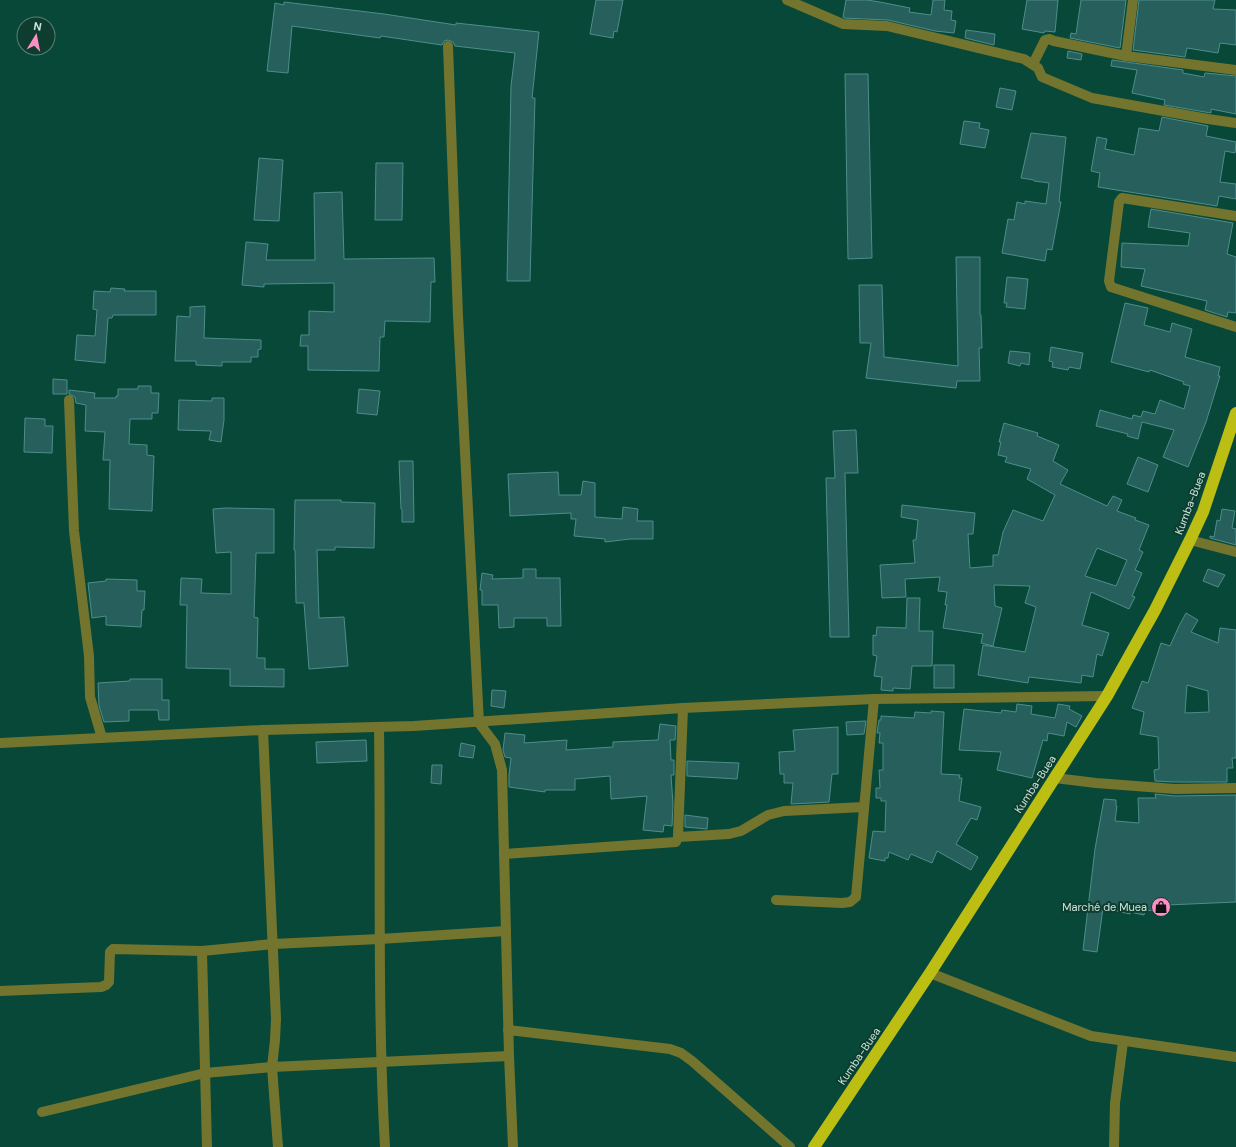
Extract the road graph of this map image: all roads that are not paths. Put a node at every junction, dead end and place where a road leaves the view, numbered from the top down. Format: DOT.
graph roads {
  1 [pos="787,0"];
  2 [pos="808,0"];
  3 [pos="1133,0"];
  4 [pos="812,11"];
  5 [pos="448,46"];
  6 [pos="1126,56"];
  7 [pos="1033,64"];
  8 [pos="1236,70"];
  9 [pos="1236,123"];
  10 [pos="1236,216"];
  11 [pos="1236,327"];
  12 [pos="68,400"];
  13 [pos="1236,413"];
  14 [pos="1232,439"];
  15 [pos="1190,540"];
  16 [pos="1236,552"];
  17 [pos="1107,696"];
  18 [pos="874,699"];
  19 [pos="684,708"];
  20 [pos="479,723"];
  21 [pos="379,726"];
  22 [pos="263,730"];
  23 [pos="102,738"];
  24 [pos="0,743"];
  25 [pos="1055,778"];
  26 [pos="1236,788"];
  27 [pos="864,807"];
  28 [pos="678,837"];
  29 [pos="504,854"];
  30 [pos="776,900"];
  31 [pos="506,931"];
  32 [pos="380,939"];
  33 [pos="273,944"];
  34 [pos="202,951"];
  35 [pos="930,973"];
  36 [pos="0,991"];
  37 [pos="508,1030"];
  38 [pos="1122,1042"];
  39 [pos="509,1056"];
  40 [pos="1236,1057"];
  41 [pos="382,1062"];
  42 [pos="272,1067"];
  43 [pos="205,1073"];
  44 [pos="42,1112"];
  45 [pos="207,1147"];
  46 [pos="278,1147"];
  47 [pos="385,1147"];
  48 [pos="513,1147"];
  49 [pos="790,1147"];
  50 [pos="814,1147"];
  51 [pos="1114,1147"];
  1 -- 4 [label="street"];
  2 -- 4 [label="street"];
  3 -- 6 [label="street"];
  4 -- 7 [label="street"];
  5 -- 20 [label="street"];
  6 -- 7 [label="street"];
  6 -- 8 [label="street"];
  7 -- 9 [label="street"];
  10 -- 11 [label="street"];
  12 -- 23 [label="street"];
  13 -- 14 [label="highway, Kumba-Buea"];
  14 -- 15 [label="highway, Kumba-Buea"];
  15 -- 16 [label="street"];
  15 -- 17 [label="highway, Kumba-Buea"];
  17 -- 18 [label="street"];
  17 -- 25 [label="highway, Kumba-Buea"];
  18 -- 19 [label="street"];
  18 -- 27 [label="street"];
  19 -- 20 [label="street"];
  19 -- 28 [label="street"];
  20 -- 21 [label="street"];
  20 -- 29 [label="street"];
  21 -- 22 [label="street"];
  21 -- 32 [label="street"];
  22 -- 23 [label="street"];
  22 -- 33 [label="street"];
  23 -- 24 [label="street"];
  25 -- 26 [label="street"];
  25 -- 35 [label="highway, Kumba-Buea"];
  27 -- 28 [label="street"];
  27 -- 30 [label="street"];
  28 -- 29 [label="street"];
  29 -- 31 [label="street"];
  31 -- 32 [label="street"];
  31 -- 37 [label="street"];
  32 -- 33 [label="street"];
  32 -- 41 [label="street"];
  33 -- 34 [label="street"];
  33 -- 42 [label="street"];
  34 -- 36 [label="street"];
  34 -- 43 [label="street"];
  35 -- 38 [label="street"];
  35 -- 50 [label="highway, Kumba-Buea"];
  37 -- 39 [label="street"];
  37 -- 49 [label="street"];
  38 -- 40 [label="street"];
  38 -- 51 [label="street"];
  39 -- 41 [label="street"];
  39 -- 48 [label="street"];
  41 -- 42 [label="street"];
  41 -- 47 [label="street"];
  42 -- 43 [label="street"];
  42 -- 46 [label="street"];
  43 -- 44 [label="street"];
  43 -- 45 [label="street"];
}
